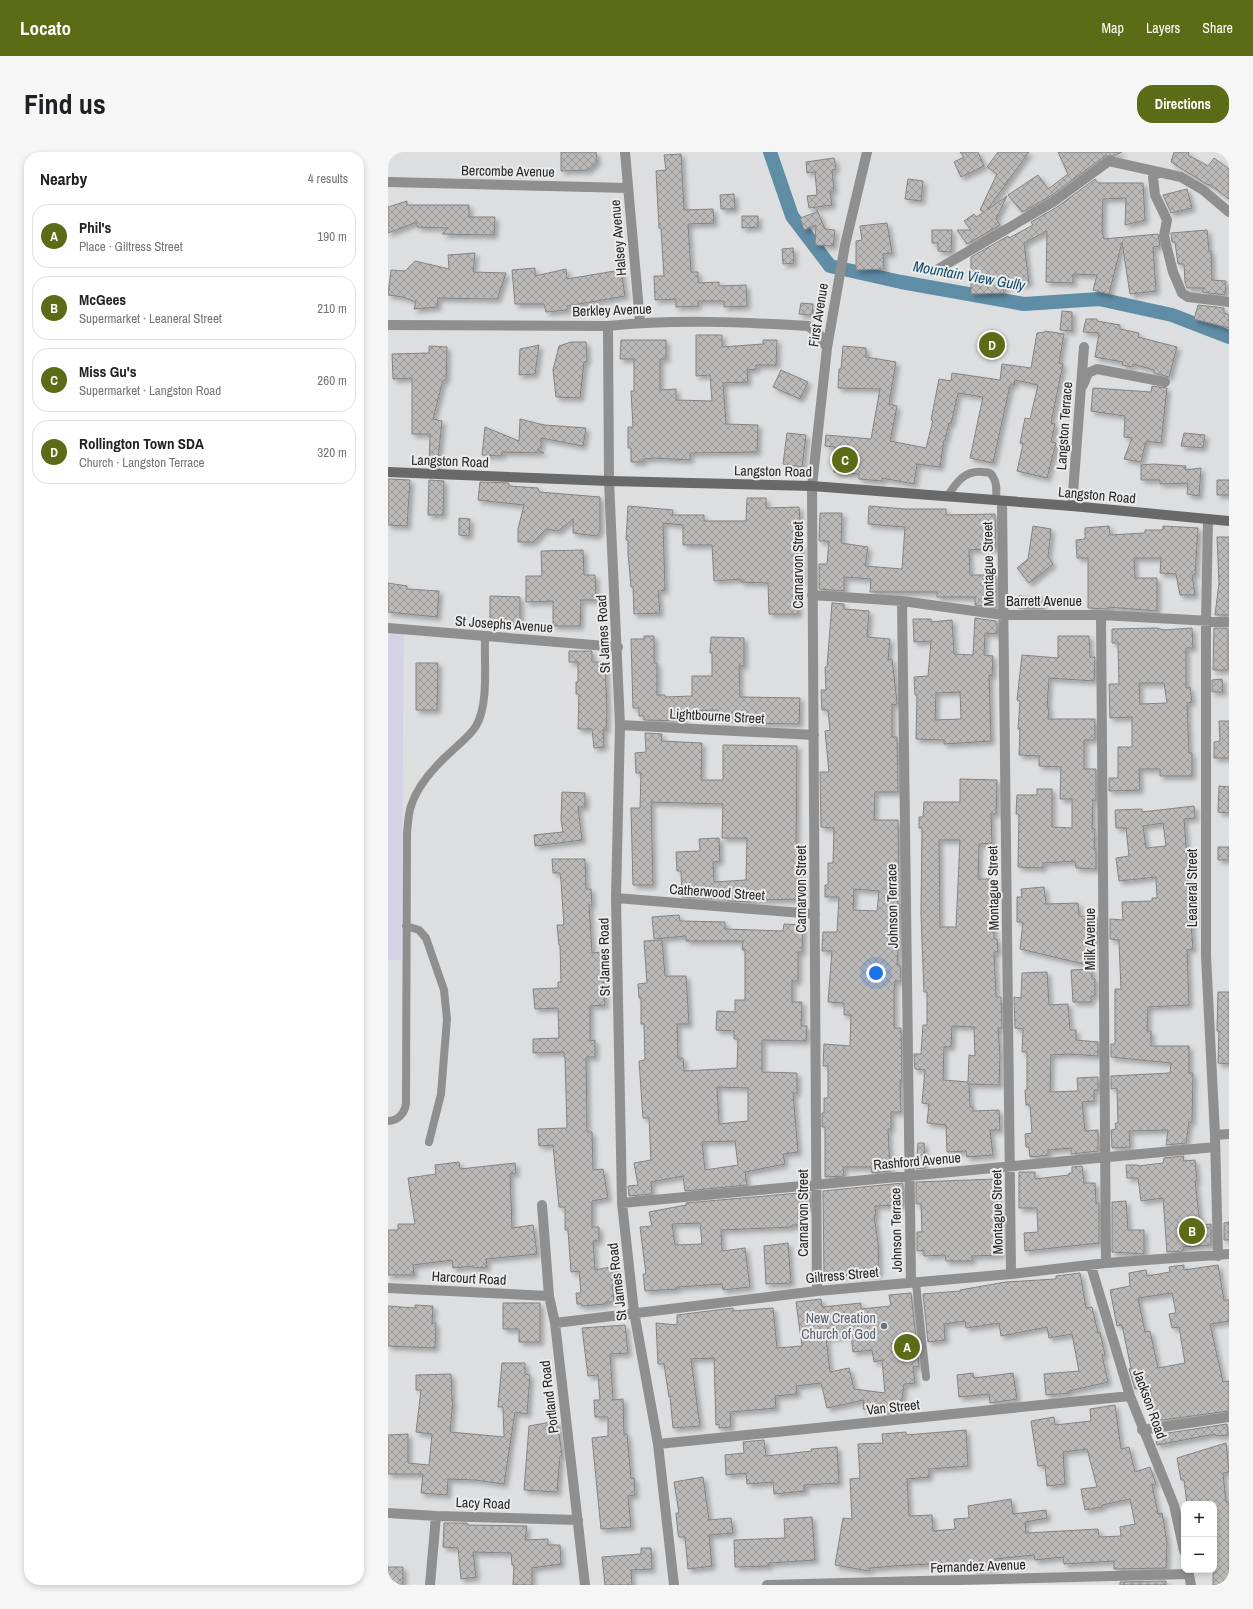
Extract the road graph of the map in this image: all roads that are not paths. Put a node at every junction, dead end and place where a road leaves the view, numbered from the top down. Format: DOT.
graph roads {
  1 [pos="625,152"];
  2 [pos="867,152"];
  3 [pos="1159,172"];
  4 [pos="388,182"];
  5 [pos="628,188"];
  6 [pos="1229,212"];
  7 [pos="933,272"];
  8 [pos="1229,302"];
  9 [pos="640,322"];
  10 [pos="388,325"];
  11 [pos="608,326"];
  12 [pos="1084,347"];
  13 [pos="827,348"];
  14 [pos="1165,382"];
  15 [pos="1081,390"];
  16 [pos="388,472"];
  17 [pos="609,482"];
  18 [pos="812,486"];
  19 [pos="947,497"];
  20 [pos="999,502"];
  21 [pos="1072,506"];
  22 [pos="1208,519"];
  23 [pos="1229,521"];
  24 [pos="812,596"];
  25 [pos="902,601"];
  26 [pos="1003,615"];
  27 [pos="1101,615"];
  28 [pos="1206,620"];
  29 [pos="1229,622"];
  30 [pos="388,628"];
  31 [pos="485,638"];
  32 [pos="618,647"];
  33 [pos="620,725"];
  34 [pos="814,735"];
  35 [pos="616,898"];
  36 [pos="815,914"];
  37 [pos="406,926"];
  38 [pos="388,1121"];
  39 [pos="1229,1134"];
  40 [pos="1215,1135"];
  41 [pos="428,1142"];
  42 [pos="1215,1147"];
  43 [pos="1105,1158"];
  44 [pos="1010,1167"];
  45 [pos="909,1176"];
  46 [pos="817,1185"];
  47 [pos="622,1203"];
  48 [pos="542,1205"];
  49 [pos="1229,1254"];
  50 [pos="1218,1256"];
  51 [pos="1106,1263"];
  52 [pos="1091,1266"];
  53 [pos="1011,1274"];
  54 [pos="913,1283"];
  55 [pos="388,1288"];
  56 [pos="817,1291"];
  57 [pos="549,1296"];
  58 [pos="634,1312"];
  59 [pos="555,1323"];
  60 [pos="926,1378"];
  61 [pos="1130,1396"];
  62 [pos="1229,1417"];
  63 [pos="1142,1430"];
  64 [pos="658,1444"];
  65 [pos="388,1513"];
  66 [pos="436,1516"];
  67 [pos="578,1520"];
  68 [pos="1181,1537"];
  69 [pos="1181,1572"];
  70 [pos="1188,1573"];
  71 [pos="430,1585"];
  72 [pos="585,1585"];
  73 [pos="674,1585"];
  74 [pos="767,1585"];
  75 [pos="1191,1585"];
  1 -- 5 [label="street, Halsey Avenue"];
  2 -- 13 [label="street, First Avenue"];
  3 -- 6 [label="street"];
  3 -- 7 [label="street"];
  3 -- 8 [label="street"];
  4 -- 5 [label="street, Bercombe Avenue"];
  5 -- 9 [label="street, Halsey Avenue"];
  9 -- 11 [label="street, Berkley Avenue"];
  9 -- 13 [label="street, Berkley Avenue"];
  10 -- 11 [label="street, Berkley Avenue"];
  11 -- 17 [label="street, St James Road"];
  12 -- 15 [label="street, Langston Terrace"];
  13 -- 18 [label="street, First Avenue"];
  14 -- 15 [label="street"];
  15 -- 21 [label="street, Langston Terrace"];
  16 -- 17 [label="street, Langston Road"];
  17 -- 18 [label="street, Langston Road"];
  17 -- 32 [label="street, St James Road"];
  18 -- 19 [label="street, Langston Road"];
  18 -- 24 [label="street, Carnarvon Street"];
  19 -- 20 [label="street, Langston Road"];
  19 -- 20 [label="lane"];
  20 -- 21 [label="street, Langston Road"];
  20 -- 26 [label="street, Montague Street"];
  21 -- 22 [label="street, Langston Road"];
  22 -- 23 [label="street, Langston Road"];
  22 -- 28 [label="street, Leaneral Street"];
  24 -- 25 [label="street, Barrett Avenue"];
  24 -- 34 [label="street, Carnarvon Street"];
  25 -- 26 [label="street, Barrett Avenue"];
  25 -- 45 [label="street, Johnson Terrace"];
  26 -- 27 [label="street, Barrett Avenue"];
  26 -- 44 [label="street, Montague Street"];
  27 -- 28 [label="street, Barrett Avenue"];
  27 -- 43 [label="street, Milk Avenue"];
  28 -- 29 [label="street, Barrett Avenue"];
  28 -- 40 [label="street, Leaneral Street"];
  30 -- 31 [label="street, St Josephs Avenue"];
  31 -- 32 [label="street, St Josephs Avenue"];
  31 -- 37 [label="lane"];
  32 -- 33 [label="street, St James Road"];
  33 -- 34 [label="street, Lightbourne Street"];
  33 -- 35 [label="street, St James Road"];
  34 -- 36 [label="street, Carnarvon Street"];
  35 -- 36 [label="street, Catherwood Street"];
  35 -- 47 [label="street, St James Road"];
  36 -- 46 [label="street, Carnarvon Street"];
  37 -- 38 [label="lane"];
  37 -- 41 [label="lane"];
  39 -- 40 [label="street"];
  40 -- 42 [label="street, Leaneral Street"];
  42 -- 43 [label="street, Rashford Avenue"];
  42 -- 50 [label="street, Leaneral Street"];
  43 -- 44 [label="street, Rashford Avenue"];
  43 -- 51 [label="street, Milk Avenue"];
  44 -- 45 [label="street, Rashford Avenue"];
  44 -- 53 [label="street, Montague Street"];
  45 -- 46 [label="street, Rashford Avenue"];
  45 -- 54 [label="street, Johnson Terrace"];
  46 -- 47 [label="street, Rashford Avenue"];
  46 -- 56 [label="street, Carnarvon Street"];
  47 -- 58 [label="street, St James Road"];
  48 -- 57 [label="street, Portland Road"];
  49 -- 50 [label="street, Giltress Street"];
  50 -- 51 [label="street, Giltress Street"];
  51 -- 52 [label="street, Giltress Street"];
  52 -- 53 [label="street, Giltress Street"];
  52 -- 61 [label="street, Jackson Road"];
  53 -- 54 [label="street, Giltress Street"];
  54 -- 56 [label="street, Giltress Street"];
  54 -- 60 [label="lane"];
  55 -- 57 [label="street, Harcourt Road"];
  56 -- 58 [label="street, Giltress Street"];
  57 -- 59 [label="street, Portland Road"];
  58 -- 59 [label="street, Giltress Street"];
  58 -- 64 [label="street, St James Road"];
  59 -- 67 [label="street, Portland Road"];
  61 -- 63 [label="street, Jackson Road"];
  61 -- 64 [label="street, Van Street"];
  62 -- 63 [label="street"];
  63 -- 68 [label="street, Jackson Road"];
  64 -- 73 [label="street, St James Road"];
  65 -- 66 [label="street, Lacy Road"];
  66 -- 67 [label="street, Lacy Road"];
  66 -- 71 [label="street"];
  67 -- 72 [label="street, Portland Road"];
  69 -- 74 [label="street, Fernandez Avenue"];
  70 -- 75 [label="street"];
}
